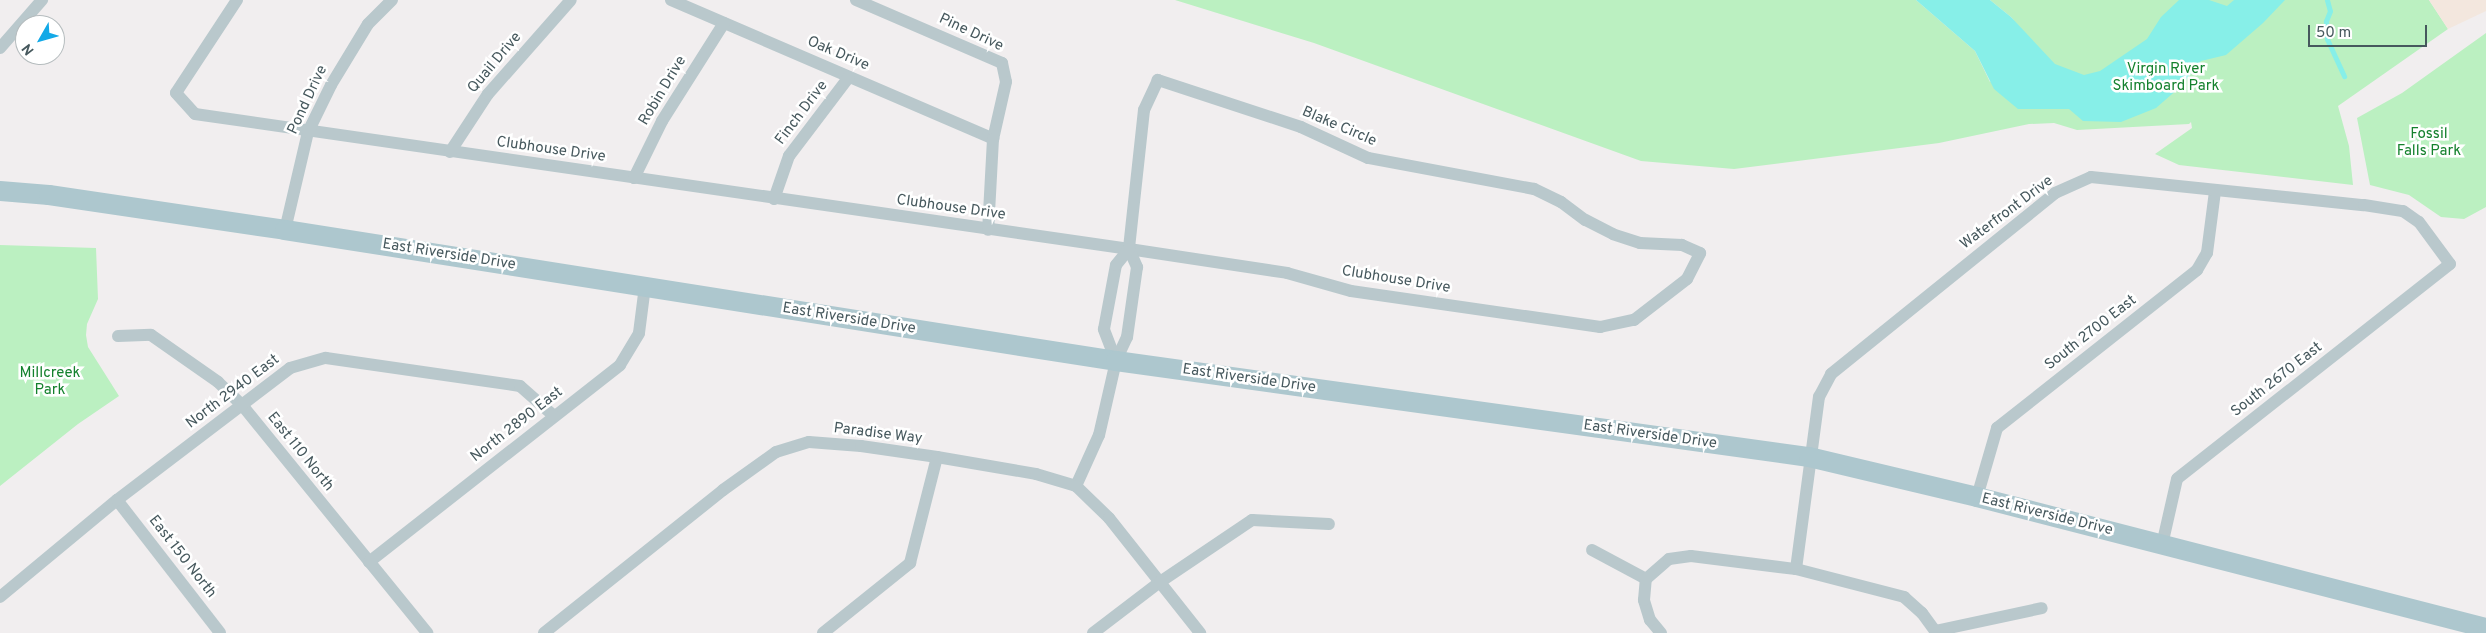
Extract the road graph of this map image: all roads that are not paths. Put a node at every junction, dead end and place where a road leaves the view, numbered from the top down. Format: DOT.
graph roads {
  1 [pos="42,0"];
  2 [pos="238,0"];
  3 [pos="392,0"];
  4 [pos="572,0"];
  5 [pos="671,0"];
  6 [pos="856,0"];
  7 [pos="724,23"];
  8 [pos="2,42"];
  9 [pos="849,77"];
  10 [pos="308,132"];
  11 [pos="993,139"];
  12 [pos="450,152"];
  13 [pos="634,178"];
  14 [pos="0,191"];
  15 [pos="2215,191"];
  16 [pos="774,199"];
  17 [pos="285,230"];
  18 [pos="988,230"];
  19 [pos="1129,249"];
  20 [pos="1700,253"];
  21 [pos="2450,264"];
  22 [pos="644,286"];
  23 [pos="118,336"];
  24 [pos="1116,361"];
  25 [pos="242,405"];
  26 [pos="554,416"];
  27 [pos="937,457"];
  28 [pos="1810,457"];
  29 [pos="1076,486"];
  30 [pos="1977,497"];
  31 [pos="117,500"];
  32 [pos="1329,524"];
  33 [pos="2162,545"];
  34 [pos="1592,550"];
  35 [pos="368,562"];
  36 [pos="1796,569"];
  37 [pos="1646,579"];
  38 [pos="1160,582"];
  39 [pos="0,597"];
  40 [pos="2042,608"];
  41 [pos="2486,628"];
  42 [pos="1934,632"];
  43 [pos="220,633"];
  44 [pos="427,633"];
  45 [pos="544,633"];
  46 [pos="823,633"];
  47 [pos="1093,633"];
  48 [pos="1200,633"];
  49 [pos="1661,633"];
  1 -- 8 [label="street"];
  2 -- 10 [label="street, Clubhouse Drive"];
  3 -- 10 [label="street, Pond Drive"];
  4 -- 12 [label="street, Quail Drive"];
  5 -- 7 [label="street, Oak Drive"];
  6 -- 11 [label="street, Pine Drive"];
  7 -- 9 [label="street, Oak Drive"];
  7 -- 13 [label="street, Robin Drive"];
  9 -- 11 [label="street, Oak Drive"];
  9 -- 16 [label="street, Finch Drive"];
  10 -- 12 [label="street, Clubhouse Drive"];
  10 -- 17 [label="street, Pond Drive"];
  11 -- 18 [label="street, Pine Drive"];
  12 -- 13 [label="street, Clubhouse Drive"];
  13 -- 16 [label="street, Clubhouse Drive"];
  14 -- 17 [label="main road, East Riverside Drive"];
  15 -- 21 [label="street, Waterfront Drive"];
  15 -- 28 [label="street, Waterfront Drive"];
  15 -- 30 [label="street, South 2700 East"];
  16 -- 18 [label="street, Clubhouse Drive"];
  17 -- 22 [label="main road, East Riverside Drive"];
  18 -- 19 [label="street, Clubhouse Drive"];
  19 -- 20 [label="street, Clubhouse Drive"];
  19 -- 20 [label="street, Blake Circle"];
  19 -- 24 [label="street"];
  19 -- 24 [label="street"];
  21 -- 33 [label="street, South 2670 East"];
  22 -- 24 [label="main road, East Riverside Drive"];
  22 -- 26 [label="street, North 2890 East"];
  23 -- 25 [label="street, East 110 North"];
  24 -- 28 [label="main road, East Riverside Drive"];
  24 -- 29 [label="street"];
  25 -- 26 [label="street, North 2940 East"];
  25 -- 31 [label="street, North 2940 East"];
  25 -- 35 [label="street, East 110 North"];
  26 -- 35 [label="street, North 2890 East"];
  27 -- 29 [label="street, Paradise Way"];
  27 -- 45 [label="street, Paradise Way"];
  27 -- 46 [label="street"];
  28 -- 30 [label="main road, East Riverside Drive"];
  28 -- 36 [label="street, Waterfront Drive"];
  29 -- 38 [label="street, Paradise Way"];
  30 -- 33 [label="main road, East Riverside Drive"];
  31 -- 39 [label="street, North 2940 East"];
  31 -- 43 [label="street, East 150 North"];
  32 -- 38 [label="street"];
  33 -- 41 [label="main road, East Riverside Drive"];
  34 -- 37 [label="street"];
  35 -- 44 [label="street, East 110 North"];
  36 -- 37 [label="street"];
  36 -- 42 [label="street"];
  37 -- 49 [label="street"];
  38 -- 47 [label="street"];
  38 -- 48 [label="street, Paradise Way"];
  40 -- 42 [label="street"];
}
